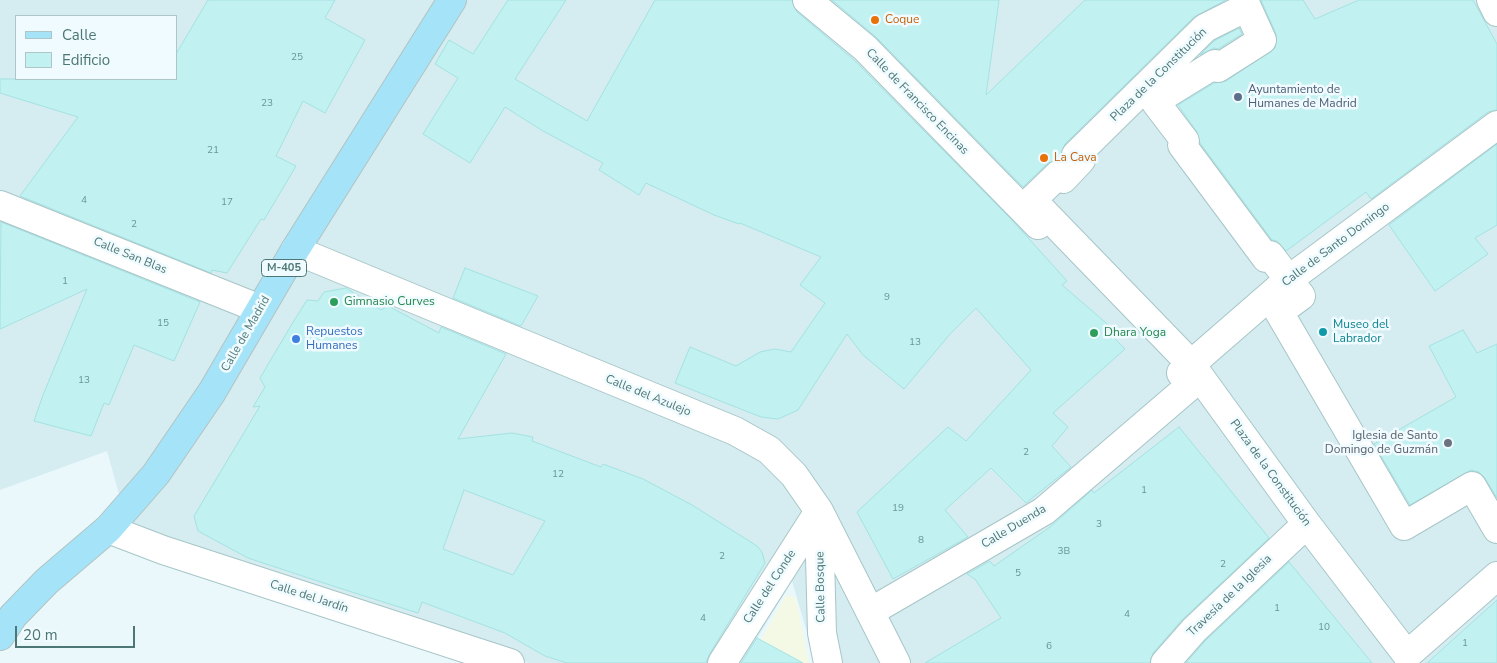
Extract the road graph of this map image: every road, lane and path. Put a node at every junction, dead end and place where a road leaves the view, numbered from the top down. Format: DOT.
graph roads {
  1 [pos="452,0"];
  2 [pos="807,0"];
  3 [pos="1491,0"];
  4 [pos="1497,12"];
  5 [pos="1497,124"];
  6 [pos="0,205"];
  7 [pos="1023,209"];
  8 [pos="295,250"];
  9 [pos="1288,280"];
  10 [pos="260,309"];
  11 [pos="1186,379"];
  12 [pos="819,511"];
  13 [pos="108,529"];
  14 [pos="1497,529"];
  15 [pos="1298,532"];
  16 [pos="1497,576"];
  17 [pos="1497,581"];
  18 [pos="870,612"];
  19 [pos="0,636"];
  20 [pos="510,663"];
  21 [pos="722,663"];
  22 [pos="828,663"];
  23 [pos="896,663"];
  24 [pos="1165,663"];
  25 [pos="1398,663"];
  1 -- 8 [label="main road, Calle de Madrid / M-405"];
  2 -- 7 [label="street, Calle de Francisco Encinas"];
  3 -- 4 [label="street"];
  5 -- 9 [label="street, Calle de Santo Domingo"];
  6 -- 10 [label="street, Calle San Blas"];
  7 -- 11 [label="street, Plaza de la Constitución"];
  8 -- 10 [label="main road, Calle de Madrid / M-405"];
  8 -- 12 [label="street, Calle del Azulejo"];
  9 -- 11 [label="street, Calle de Santo Domingo"];
  9 -- 14 [label="street, Plaza de la Constitución"];
  9 -- 16 [label="street, Plaza de la Constitución"];
  10 -- 13 [label="main road, Calle de Madrid / M-405"];
  11 -- 15 [label="street, Plaza de la Constitución"];
  11 -- 18 [label="street, Calle Duenda"];
  12 -- 18 [label="street, Calle del Azulejo"];
  12 -- 21 [label="street, Calle del Conde"];
  12 -- 22 [label="street, Calle Bosque"];
  13 -- 19 [label="main road, Calle de Madrid / M-405"];
  13 -- 20 [label="street, Calle del Jardín"];
  15 -- 24 [label="street, Travesía de la Iglesia"];
  15 -- 25 [label="street, Plaza de la Constitución"];
  17 -- 25 [label="street"];
  18 -- 23 [label="street, Calle del Azulejo"];
}
